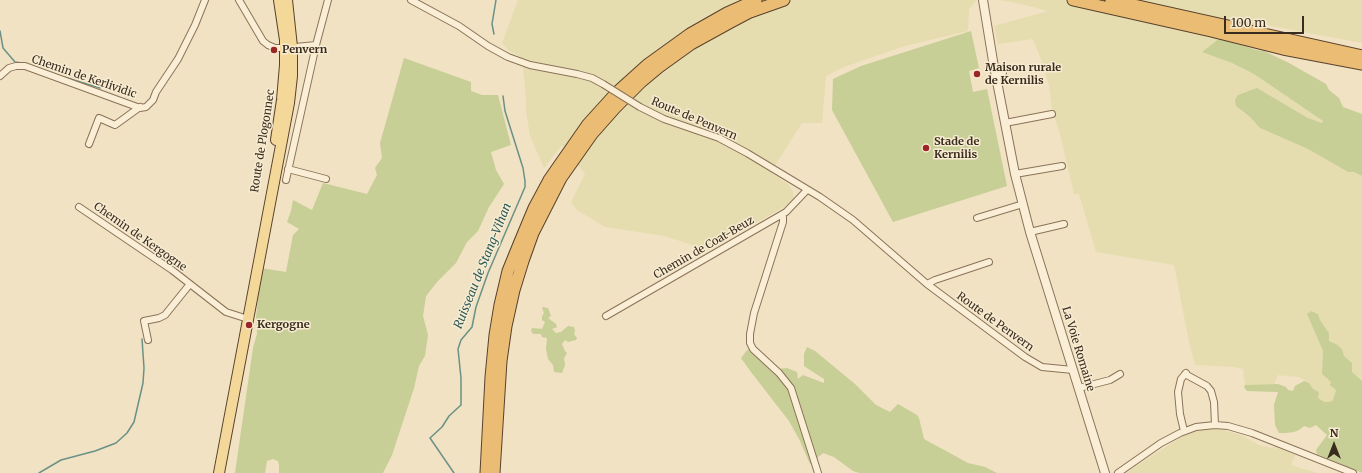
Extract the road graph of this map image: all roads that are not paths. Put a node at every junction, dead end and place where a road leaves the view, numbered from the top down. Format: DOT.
graph roads {
  1 [pos="205,0"];
  2 [pos="239,0"];
  3 [pos="279,0"];
  4 [pos="287,0"];
  5 [pos="328,0"];
  6 [pos="411,0"];
  7 [pos="756,0"];
  8 [pos="784,0"];
  9 [pos="984,0"];
  10 [pos="1073,0"];
  11 [pos="1111,0"];
  12 [pos="316,45"];
  13 [pos="289,47"];
  14 [pos="1362,56"];
  15 [pos="1362,64"];
  16 [pos="0,76"];
  17 [pos="140,107"];
  18 [pos="1052,114"];
  19 [pos="1005,123"];
  20 [pos="89,144"];
  21 [pos="1062,166"];
  22 [pos="288,169"];
  23 [pos="1015,174"];
  24 [pos="326,179"];
  25 [pos="286,180"];
  26 [pos="807,190"];
  27 [pos="1023,204"];
  28 [pos="79,207"];
  29 [pos="782,215"];
  30 [pos="977,218"];
  31 [pos="1064,224"];
  32 [pos="1030,232"];
  33 [pos="989,262"];
  34 [pos="190,284"];
  35 [pos="927,284"];
  36 [pos="606,316"];
  37 [pos="248,319"];
  38 [pos="148,340"];
  39 [pos="1071,366"];
  40 [pos="1120,374"];
  41 [pos="1079,388"];
  42 [pos="1215,425"];
  43 [pos="1184,431"];
  44 [pos="220,473"];
  45 [pos="486,473"];
  46 [pos="496,473"];
  47 [pos="818,473"];
  48 [pos="1105,473"];
  49 [pos="1118,473"];
  50 [pos="1353,473"];
  1 -- 17 [label="street, Chemin de Kerlividic"];
  2 -- 13 [label="street"];
  3 -- 13 [label="main road, Route de Plogonnec"];
  4 -- 13 [label="main road, Route de Plogonnec"];
  5 -- 12 [label="street"];
  6 -- 26 [label="street, Route de Penvern, bridge"];
  7 -- 45 [label="highway"];
  8 -- 46 [label="highway"];
  9 -- 19 [label="street, La Voie Romaine"];
  10 -- 15 [label="highway"];
  11 -- 14 [label="highway"];
  12 -- 13 [label="street"];
  12 -- 22 [label="street"];
  13 -- 37 [label="main road, Route de Plogonnec"];
  16 -- 17 [label="street, Chemin de Kerlividic"];
  17 -- 20 [label="street, Chemin de Kerlividic"];
  18 -- 19 [label="street"];
  19 -- 23 [label="street, La Voie Romaine"];
  21 -- 23 [label="street"];
  22 -- 24 [label="street"];
  22 -- 25 [label="street"];
  23 -- 27 [label="street, La Voie Romaine"];
  26 -- 29 [label="street, Chemin de Coat-Beuz"];
  26 -- 35 [label="street, Route de Penvern"];
  27 -- 30 [label="street"];
  27 -- 32 [label="street, La Voie Romaine"];
  28 -- 34 [label="street, Chemin de Kergogne"];
  29 -- 36 [label="street, Chemin de Coat-Beuz"];
  29 -- 47 [label="street"];
  31 -- 32 [label="street"];
  32 -- 39 [label="street, La Voie Romaine"];
  33 -- 35 [label="street"];
  34 -- 37 [label="street, Chemin de Kergogne"];
  34 -- 38 [label="street, Chemin de Kergogne"];
  35 -- 39 [label="street, Route de Penvern"];
  37 -- 44 [label="main road, Route de Plogonnec"];
  39 -- 41 [label="street, La Voie Romaine"];
  40 -- 41 [label="street"];
  41 -- 48 [label="street, La Voie Romaine"];
  42 -- 43 [label="street"];
  42 -- 43 [label="street"];
  42 -- 50 [label="street"];
  43 -- 49 [label="street"];
}
